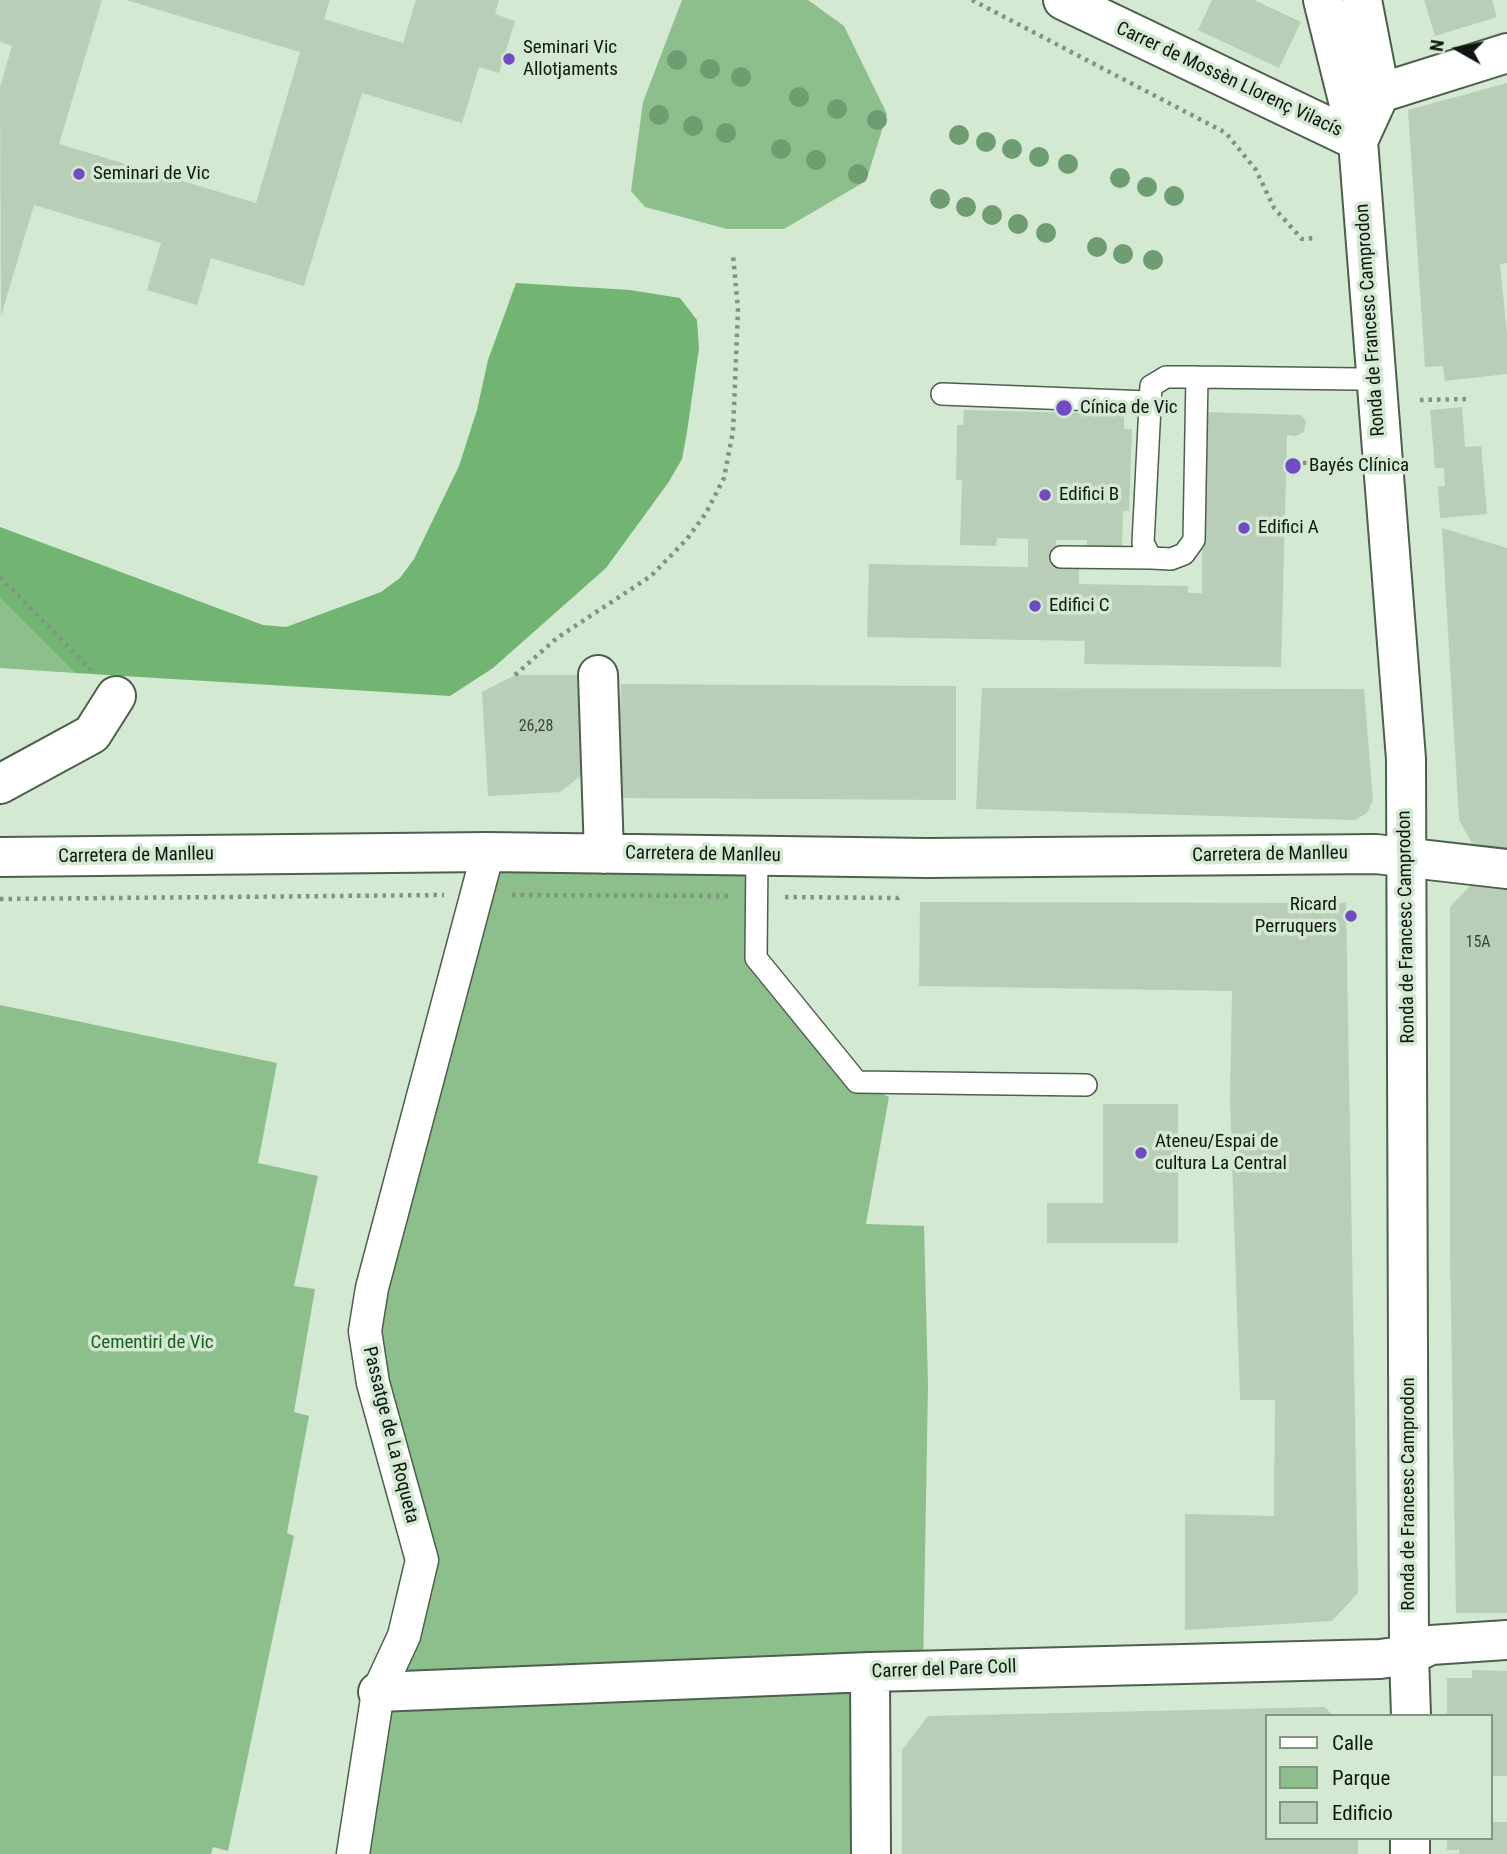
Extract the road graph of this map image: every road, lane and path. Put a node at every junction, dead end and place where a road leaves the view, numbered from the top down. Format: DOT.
graph roads {
  1 [pos="972,0"];
  2 [pos="1063,0"];
  3 [pos="1323,0"];
  4 [pos="1362,0"];
  5 [pos="1507,53"];
  6 [pos="1380,93"];
  7 [pos="1359,141"];
  8 [pos="1317,238"];
  9 [pos="733,255"];
  10 [pos="1197,377"];
  11 [pos="1376,379"];
  12 [pos="942,394"];
  13 [pos="1471,399"];
  14 [pos="1420,400"];
  15 [pos="1149,402"];
  16 [pos="1286,462"];
  17 [pos="1349,465"];
  18 [pos="1060,557"];
  19 [pos="1151,558"];
  20 [pos="0,577"];
  21 [pos="0,583"];
  22 [pos="9,583"];
  23 [pos="515,675"];
  24 [pos="598,675"];
  25 [pos="116,696"];
  26 [pos="0,784"];
  27 [pos="488,852"];
  28 [pos="604,854"];
  29 [pos="1406,855"];
  30 [pos="757,856"];
  31 [pos="0,857"];
  32 [pos="1507,869"];
  33 [pos="477,894"];
  34 [pos="0,899"];
  35 [pos="1086,1085"];
  36 [pos="1507,1640"];
  37 [pos="1409,1655"];
  38 [pos="870,1672"];
  39 [pos="378,1692"];
  40 [pos="1412,1714"];
  41 [pos="353,1854"];
  42 [pos="871,1854"];
  1 -- 8 [label="path"];
  2 -- 7 [label="street, Carrer de Mossèn Llorenç Vilacís"];
  3 -- 7 [label="street, Ronda de Francesc Camprodon"];
  4 -- 6 [label="street"];
  5 -- 6 [label="street"];
  6 -- 7 [label="street"];
  7 -- 11 [label="street, Ronda de Francesc Camprodon"];
  9 -- 23 [label="path"];
  10 -- 11 [label="lane"];
  10 -- 15 [label="lane"];
  10 -- 19 [label="lane"];
  11 -- 29 [label="street, Ronda de Francesc Camprodon"];
  12 -- 15 [label="lane"];
  13 -- 14 [label="path"];
  15 -- 19 [label="lane"];
  16 -- 17 [label="path"];
  18 -- 19 [label="lane"];
  20 -- 22 [label="path"];
  21 -- 22 [label="path"];
  22 -- 25 [label="path"];
  24 -- 28 [label="street"];
  25 -- 26 [label="street"];
  27 -- 28 [label="street, Carretera de Manlleu"];
  27 -- 31 [label="street, Carretera de Manlleu"];
  27 -- 33 [label="street, Passatge de La Roqueta"];
  28 -- 30 [label="street, Carretera de Manlleu"];
  29 -- 30 [label="street, Carretera de Manlleu"];
  29 -- 32 [label="street, Carretera de Manlleu"];
  29 -- 37 [label="street, Ronda de Francesc Camprodon"];
  30 -- 35 [label="lane"];
  33 -- 34 [label="path"];
  33 -- 39 [label="street, Passatge de La Roqueta"];
  36 -- 37 [label="street, Carrer del Pare Coll"];
  37 -- 38 [label="street, Carrer del Pare Coll"];
  37 -- 40 [label="street, Ronda de Francesc Camprodon"];
  38 -- 39 [label="street, Carrer del Pare Coll"];
  38 -- 42 [label="street"];
  39 -- 41 [label="street, Passatge de La Roqueta"];
}
